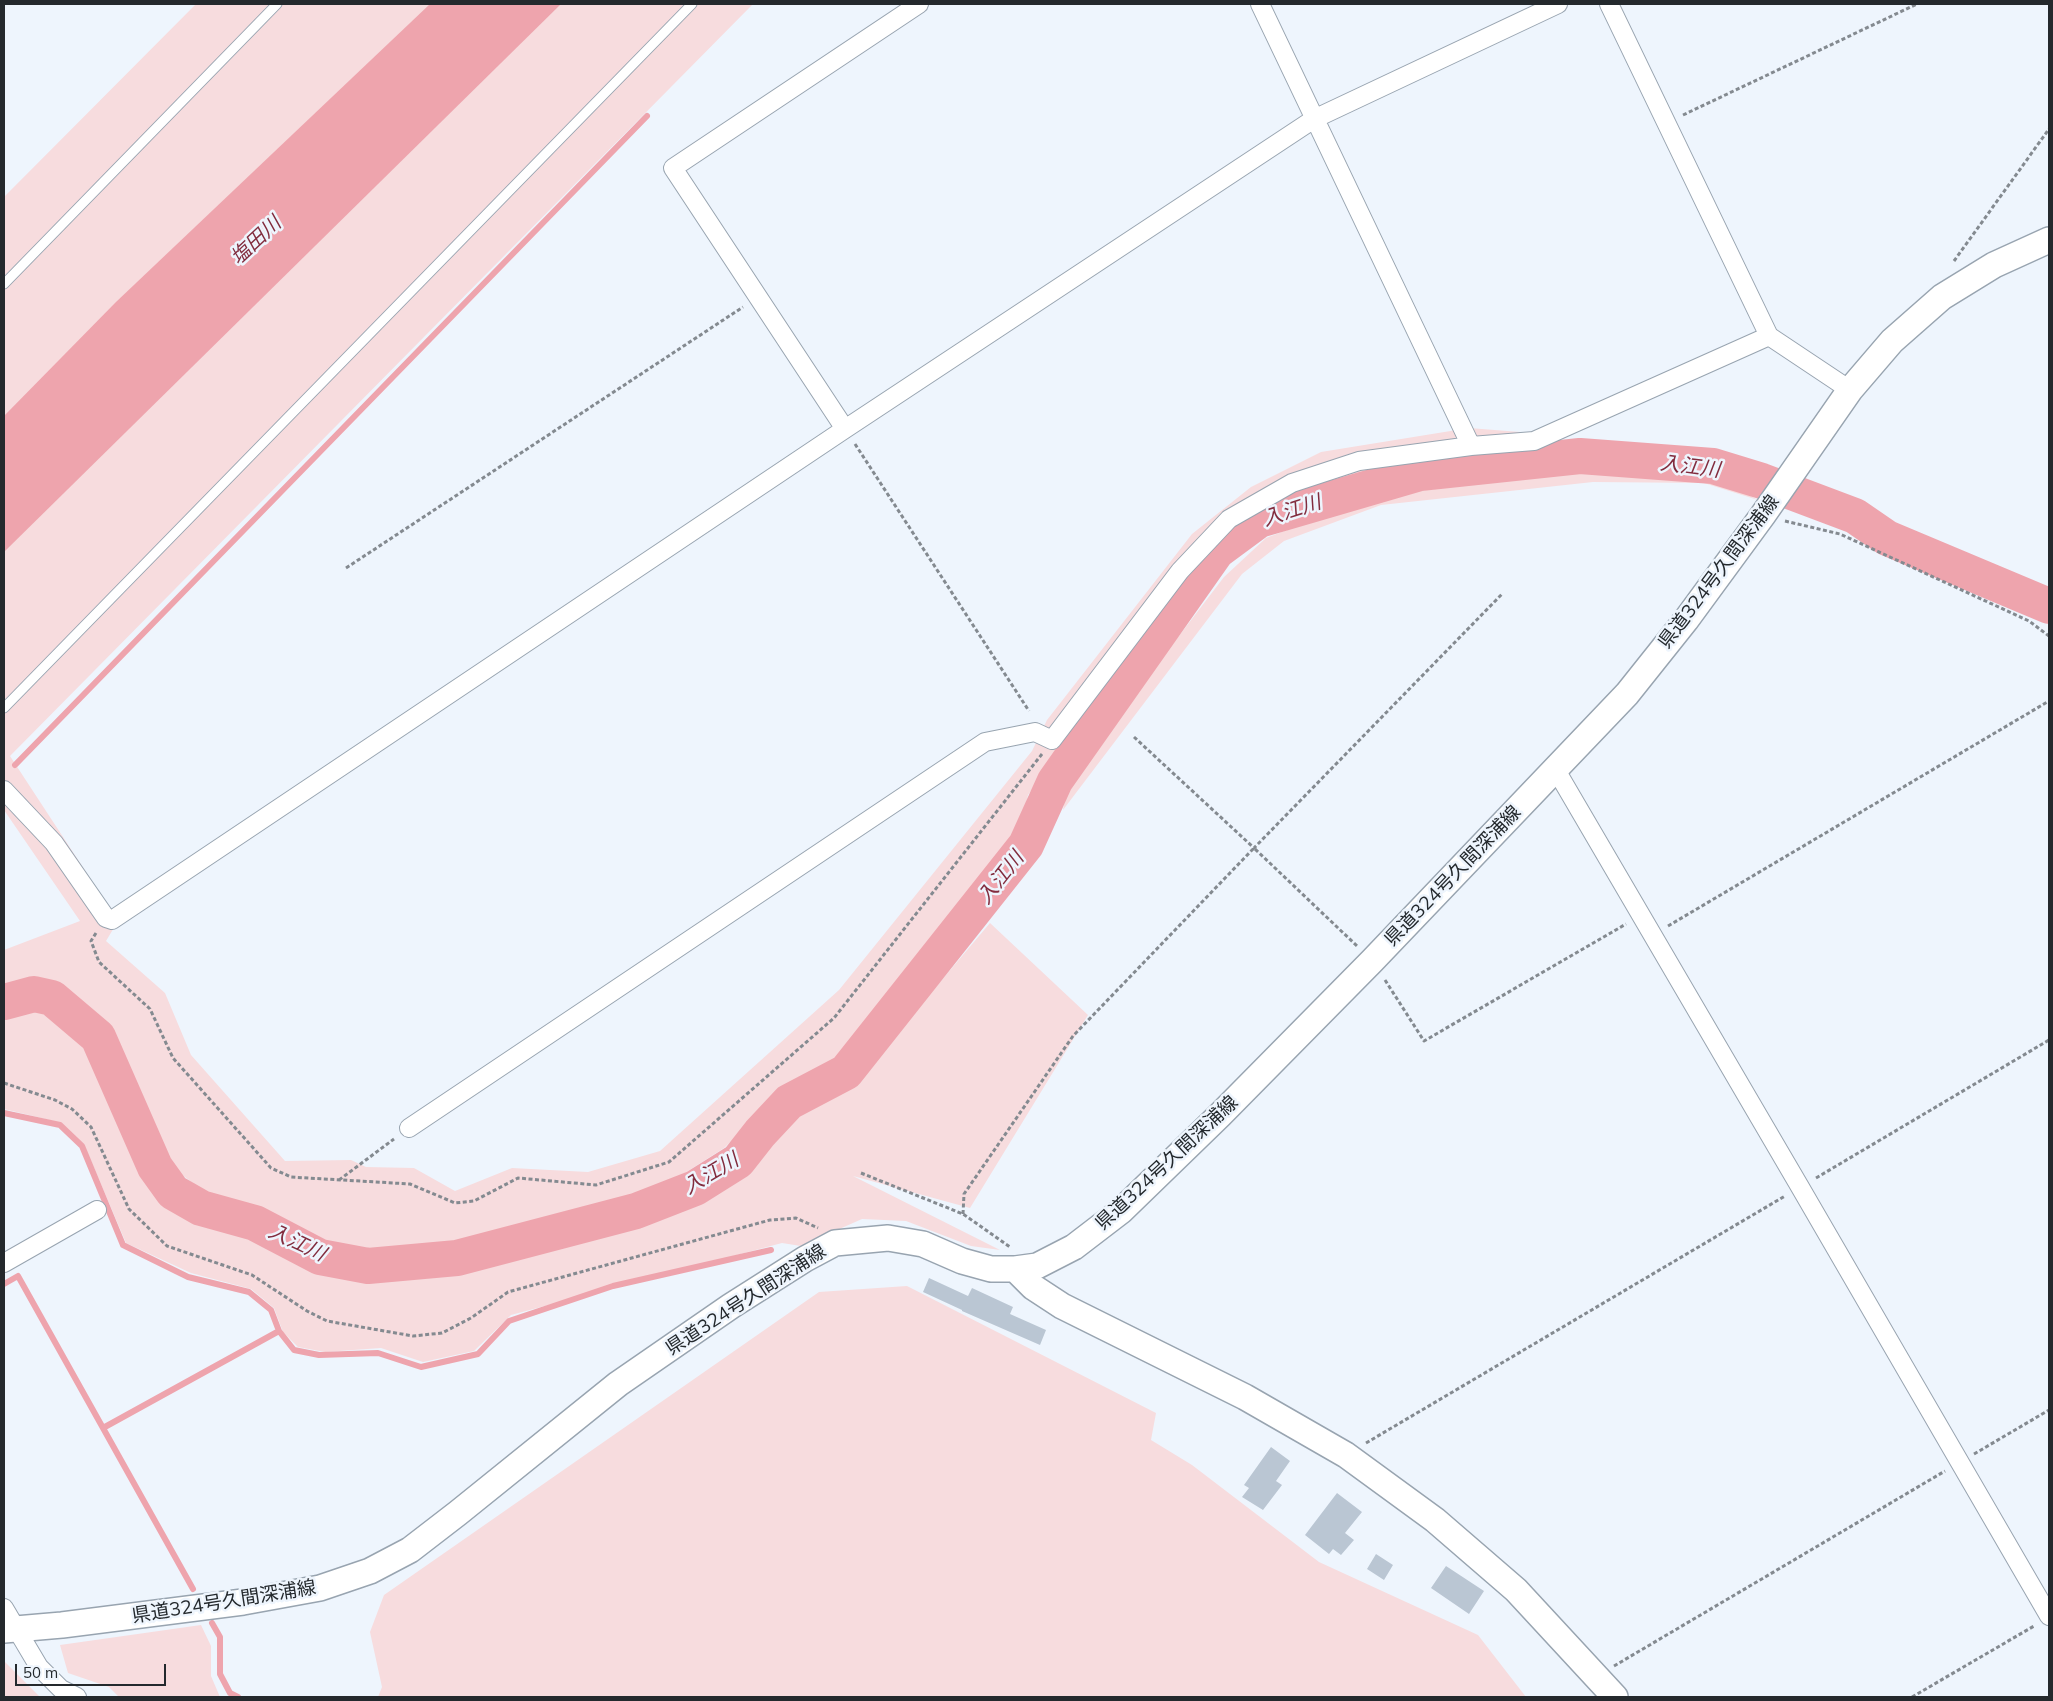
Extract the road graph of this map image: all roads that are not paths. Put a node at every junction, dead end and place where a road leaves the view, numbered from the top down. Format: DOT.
graph roads {
  1 [pos="277,4"];
  2 [pos="692,4"];
  3 [pos="919,4"];
  4 [pos="1260,4"];
  5 [pos="1558,4"];
  6 [pos="1609,4"];
  7 [pos="1314,119"];
  8 [pos="2049,240"];
  9 [pos="4,284"];
  10 [pos="1769,336"];
  11 [pos="1850,390"];
  12 [pos="845,429"];
  13 [pos="1471,446"];
  14 [pos="4,708"];
  15 [pos="1556,770"];
  16 [pos="4,790"];
  17 [pos="409,1128"];
  18 [pos="97,1210"];
  19 [pos="4,1263"];
  20 [pos="1026,1268"];
  21 [pos="4,1608"];
  22 [pos="2045,1619"];
  23 [pos="10,1630"];
  24 [pos="77,1697"];
  25 [pos="1615,1697"];
  1 -- 9 [label="lane"];
  2 -- 14 [label="lane"];
  3 -- 12 [label="street"];
  4 -- 7 [label="street"];
  5 -- 7 [label="street"];
  6 -- 10 [label="street"];
  7 -- 12 [label="street"];
  7 -- 13 [label="street"];
  8 -- 11 [label="main road, 県道324号久間深浦線"];
  10 -- 11 [label="street"];
  10 -- 13 [label="street"];
  11 -- 15 [label="main road, 県道324号久間深浦線"];
  12 -- 16 [label="street"];
  13 -- 17 [label="street"];
  15 -- 20 [label="main road, 県道324号久間深浦線"];
  15 -- 22 [label="street"];
  18 -- 19 [label="street"];
  20 -- 23 [label="main road, 県道324号久間深浦線"];
  20 -- 25 [label="main road"];
  21 -- 23 [label="street"];
  23 -- 24 [label="street"];
}
